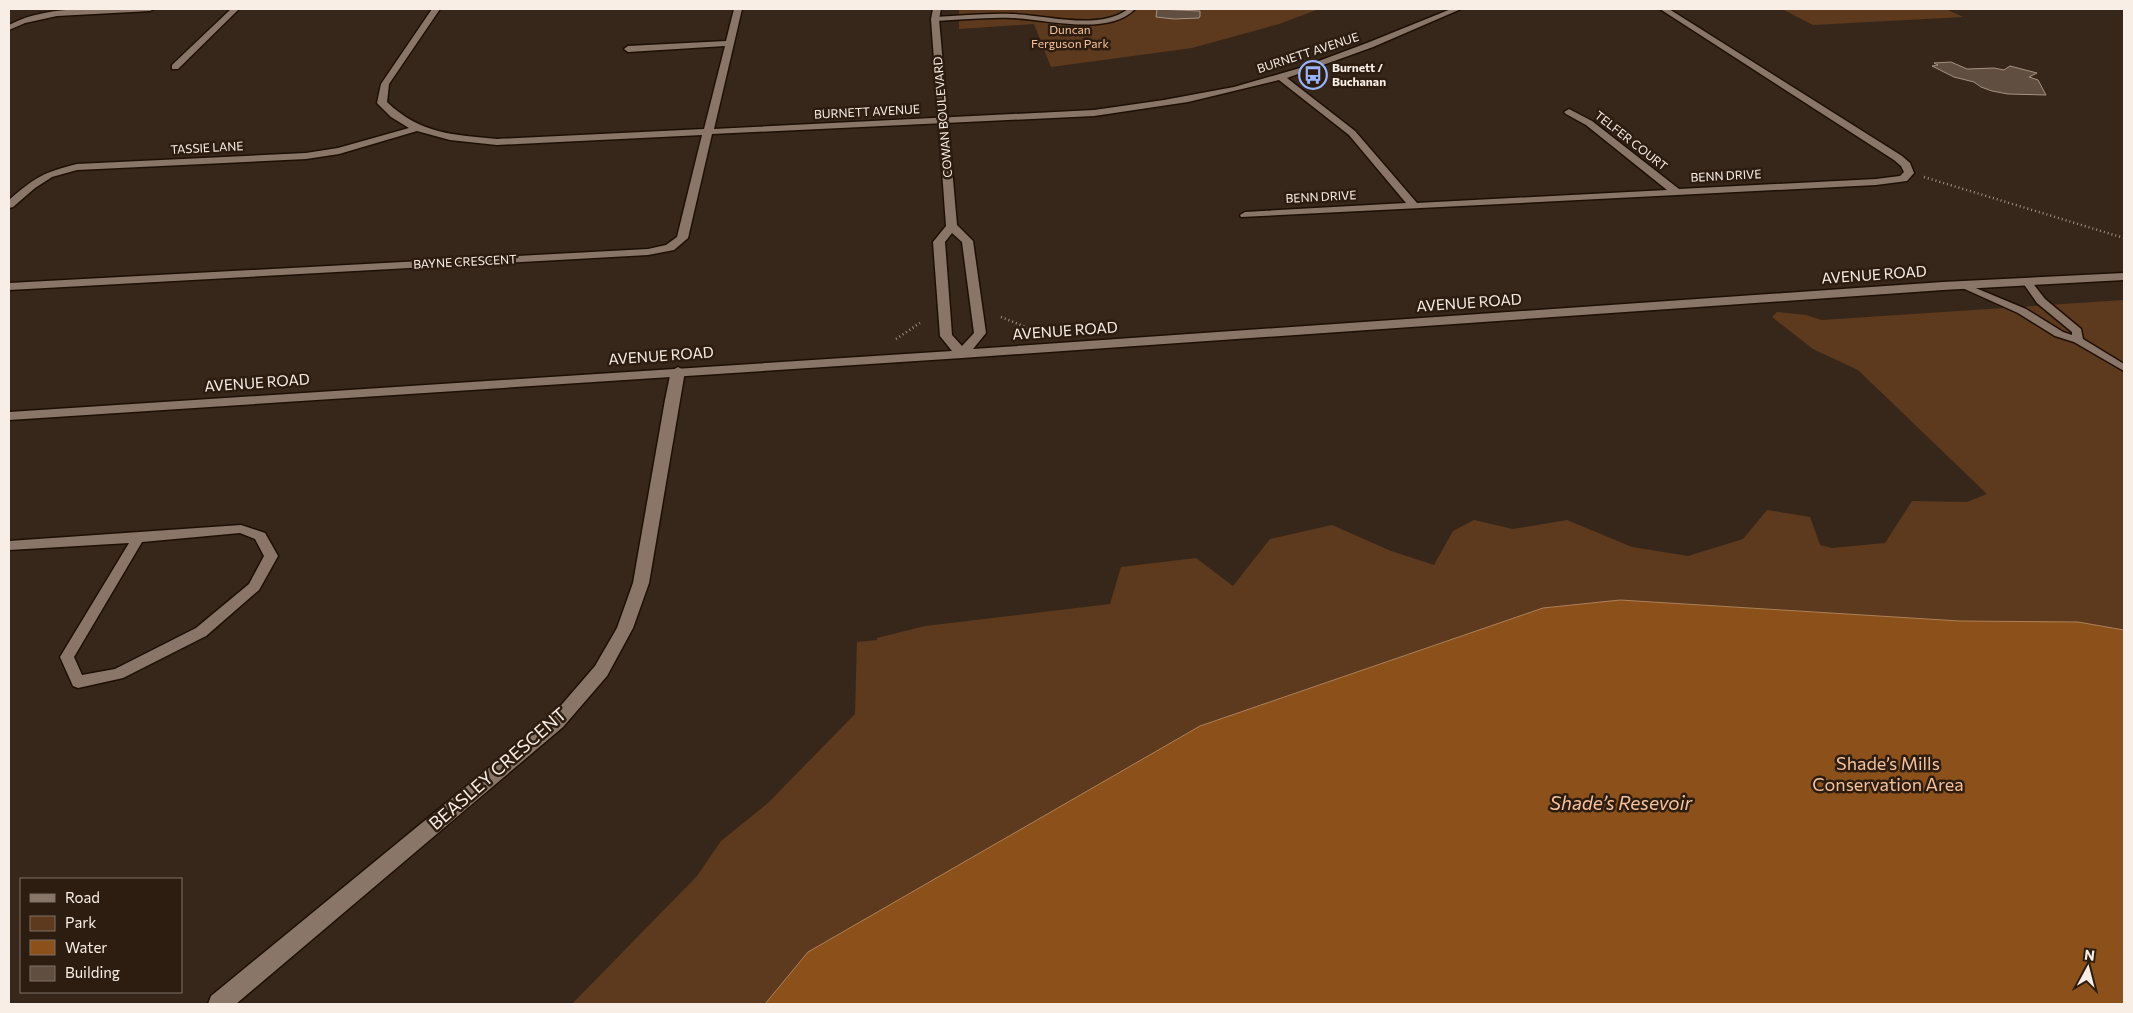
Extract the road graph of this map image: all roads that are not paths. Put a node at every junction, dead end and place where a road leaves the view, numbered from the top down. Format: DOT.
graph roads {
  1 [pos="150,9"];
  2 [pos="235,9"];
  3 [pos="436,9"];
  4 [pos="738,9"];
  5 [pos="937,9"];
  6 [pos="1132,9"];
  7 [pos="1457,9"];
  8 [pos="1664,9"];
  9 [pos="935,19"];
  10 [pos="9,28"];
  11 [pos="729,43"];
  12 [pos="628,49"];
  13 [pos="175,67"];
  14 [pos="1280,78"];
  15 [pos="1569,112"];
  16 [pos="944,121"];
  17 [pos="415,129"];
  18 [pos="706,132"];
  19 [pos="1676,192"];
  20 [pos="9,205"];
  21 [pos="1414,206"];
  22 [pos="1245,215"];
  23 [pos="952,226"];
  24 [pos="2124,276"];
  25 [pos="2028,283"];
  26 [pos="1963,286"];
  27 [pos="9,287"];
  28 [pos="2078,340"];
  29 [pos="962,354"];
  30 [pos="2124,368"];
  31 [pos="678,371"];
  32 [pos="9,416"];
  33 [pos="138,538"];
  34 [pos="9,546"];
  35 [pos="218,1004"];
  1 -- 10 [label="street"];
  2 -- 13 [label="street"];
  3 -- 17 [label="street, BURNETT AVENUE"];
  4 -- 11 [label="street, BAYNE CRESCENT"];
  5 -- 9 [label="street, COWAN BOULEVARD"];
  6 -- 9 [label="lane"];
  7 -- 14 [label="street, BURNETT AVENUE"];
  8 -- 19 [label="street, BENN DRIVE"];
  9 -- 16 [label="street, COWAN BOULEVARD"];
  11 -- 12 [label="street"];
  11 -- 18 [label="street, BAYNE CRESCENT"];
  14 -- 16 [label="street, BURNETT AVENUE"];
  14 -- 21 [label="street"];
  15 -- 19 [label="street, TELFER COURT"];
  16 -- 18 [label="street, BURNETT AVENUE"];
  16 -- 23 [label="street, COWAN BOULEVARD"];
  17 -- 18 [label="street, BURNETT AVENUE"];
  17 -- 20 [label="street, TASSIE LANE"];
  18 -- 27 [label="street, BAYNE CRESCENT"];
  19 -- 21 [label="street, BENN DRIVE"];
  21 -- 22 [label="street, BENN DRIVE"];
  23 -- 29 [label="street"];
  23 -- 29 [label="street"];
  24 -- 25 [label="street, AVENUE ROAD"];
  25 -- 26 [label="street, AVENUE ROAD"];
  25 -- 28 [label="lane"];
  26 -- 28 [label="lane"];
  26 -- 29 [label="street, AVENUE ROAD"];
  28 -- 30 [label="lane"];
  29 -- 31 [label="street, AVENUE ROAD"];
  31 -- 32 [label="street, AVENUE ROAD"];
  31 -- 35 [label="street, BEASLEY CRESCENT"];
  33 -- 33 [label="lane"];
  33 -- 34 [label="lane"];
}
